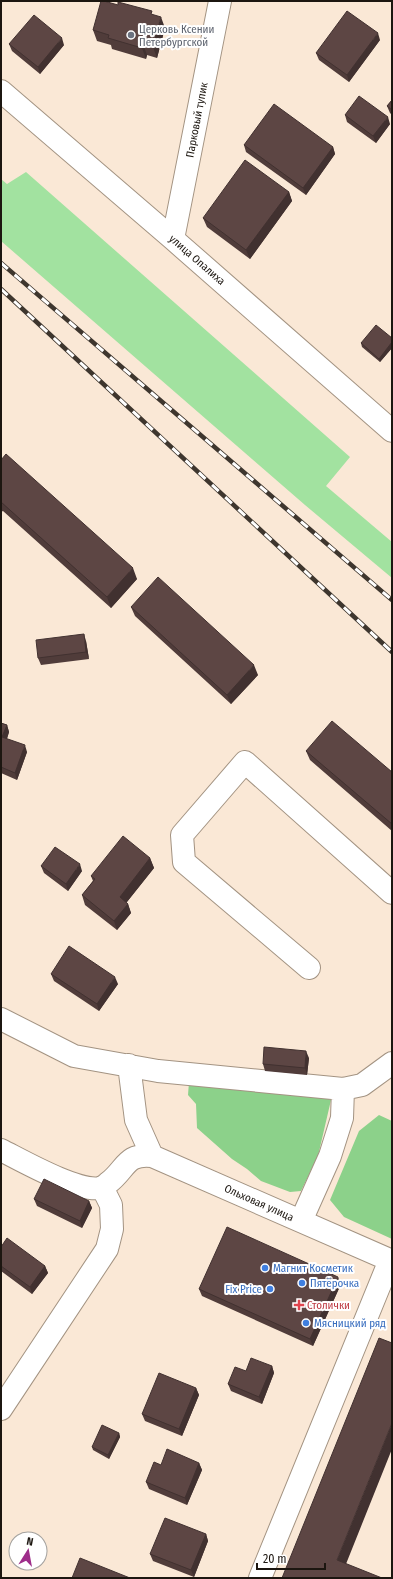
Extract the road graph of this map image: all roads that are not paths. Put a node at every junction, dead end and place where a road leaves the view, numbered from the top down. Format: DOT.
graph roads {
  1 [pos="220,1"];
  2 [pos="1,90"];
  3 [pos="173,239"];
  4 [pos="392,431"];
  5 [pos="392,893"];
  6 [pos="309,968"];
  7 [pos="1,1019"];
  8 [pos="392,1063"];
  9 [pos="129,1065"];
  10 [pos="343,1089"];
  11 [pos="1,1150"];
  12 [pos="152,1156"];
  13 [pos="102,1188"];
  14 [pos="301,1221"];
  15 [pos="391,1260"];
  16 [pos="1,1409"];
  17 [pos="260,1578"];
  1 -- 3 [label="street, Парковый тупик"];
  2 -- 3 [label="street, улица Опалиха"];
  3 -- 4 [label="street, улица Опалиха"];
  5 -- 6 [label="street"];
  7 -- 9 [label="street"];
  8 -- 10 [label="street"];
  9 -- 10 [label="street"];
  9 -- 12 [label="street"];
  10 -- 14 [label="street"];
  11 -- 13 [label="street"];
  12 -- 13 [label="street, Ольховая улица"];
  12 -- 14 [label="street, Ольховая улица"];
  13 -- 16 [label="street"];
  14 -- 15 [label="street, Ольховая улица"];
  15 -- 17 [label="street"];
}
